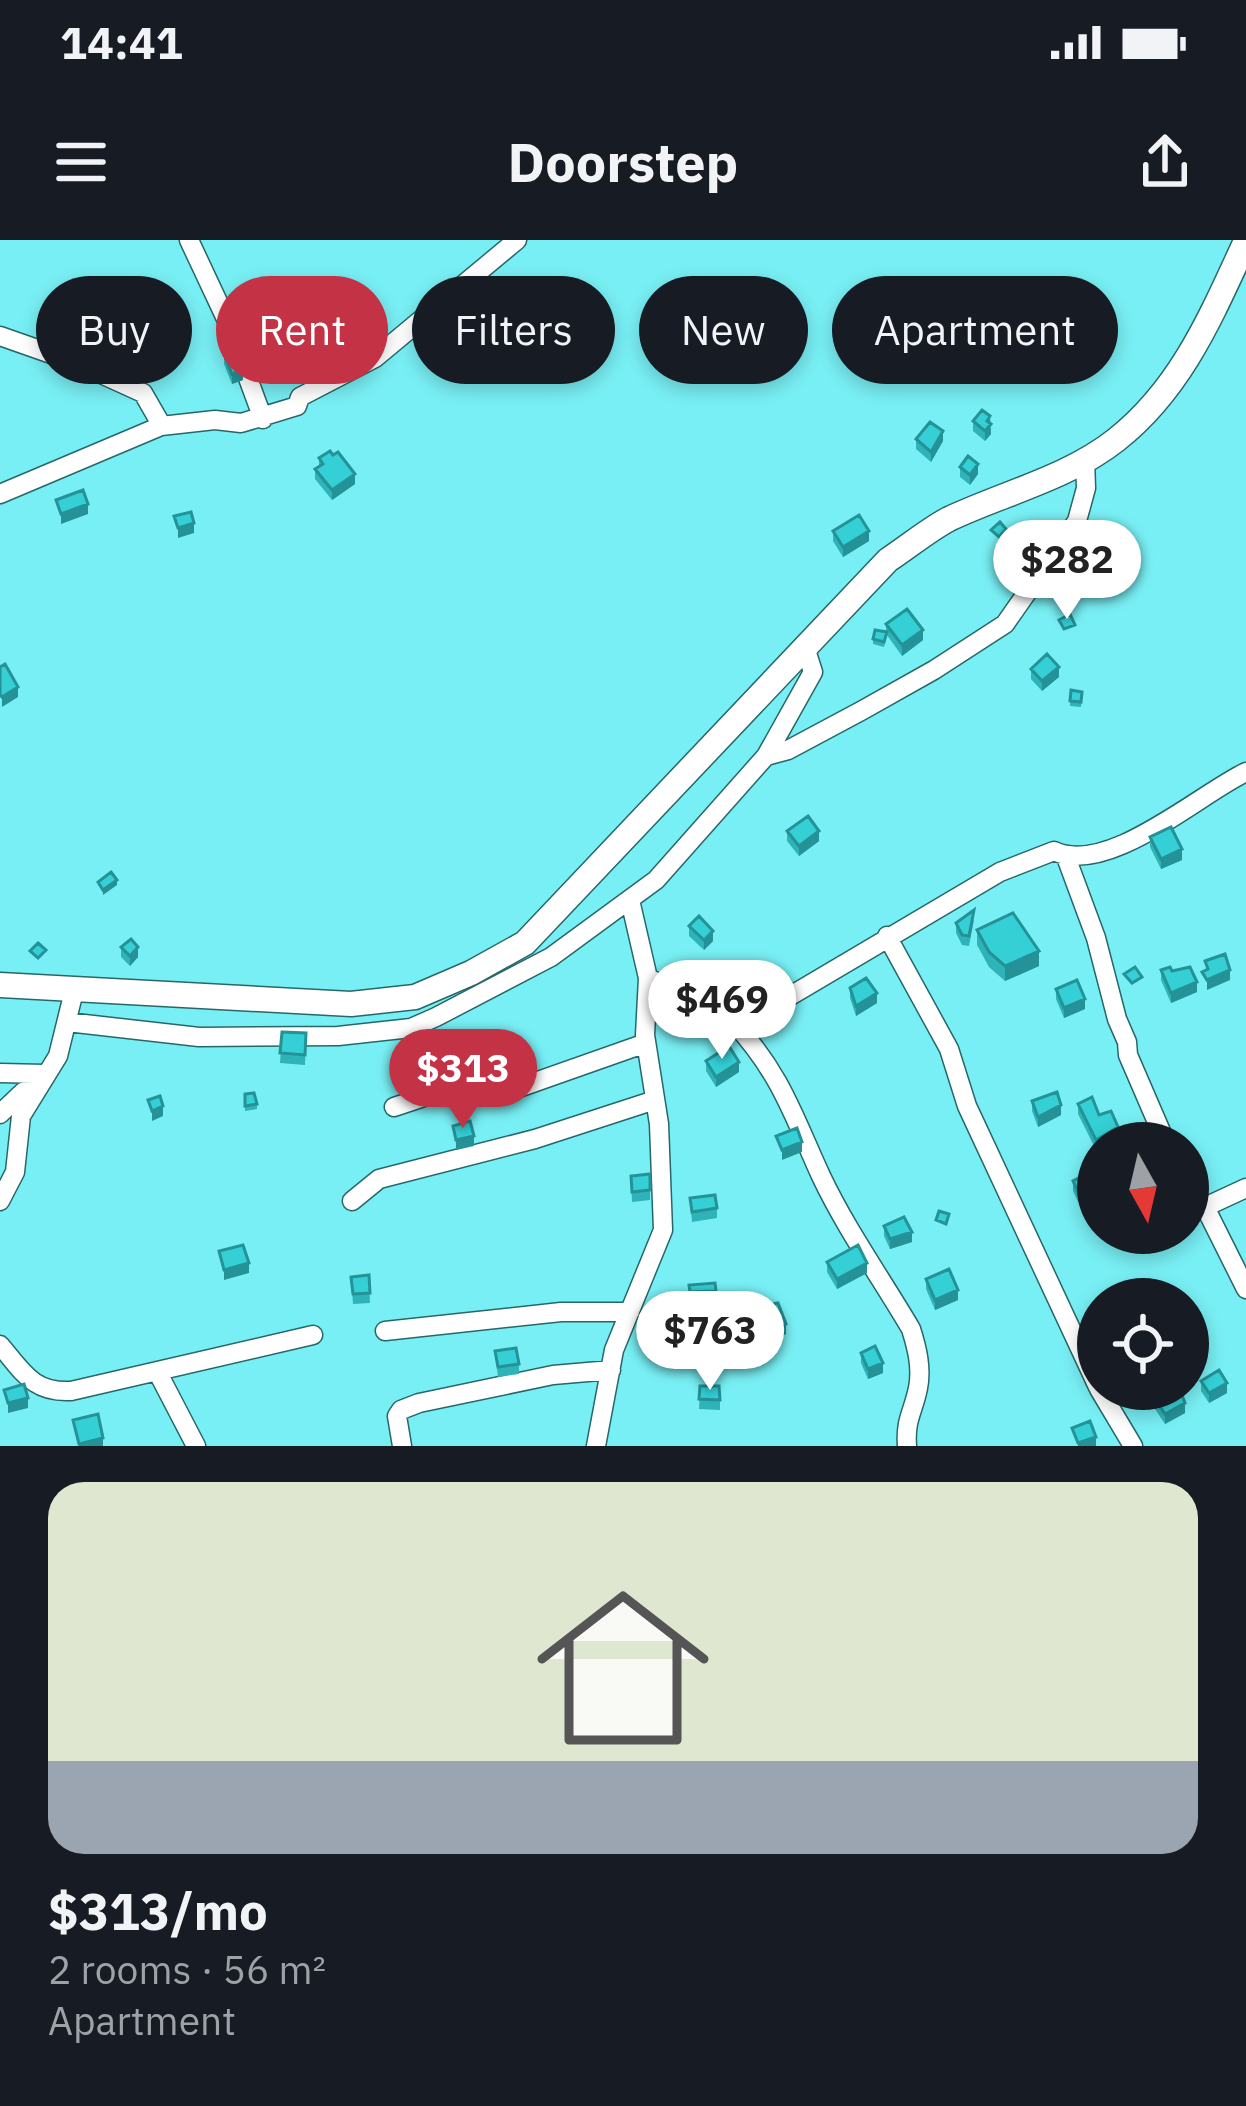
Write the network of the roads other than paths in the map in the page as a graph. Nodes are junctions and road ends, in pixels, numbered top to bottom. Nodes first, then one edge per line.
1 (189, 240) edge
2 (517, 240) edge
3 (1246, 241) edge
4 (0, 336) edge
5 (263, 419) junction
6 (162, 426) junction
7 (1085, 458) junction
8 (0, 494) edge
9 (805, 647) junction
10 (766, 756) junction
11 (1246, 772) edge
12 (1066, 856) junction
13 (630, 900) junction
14 (886, 936) junction
15 (648, 978) junction
16 (0, 985) edge
17 (74, 991) junction
18 (67, 1022) junction
19 (734, 1023) junction
20 (646, 1043) junction
21 (0, 1072) edge
22 (40, 1082) junction
23 (655, 1100) junction
24 (394, 1107) dead end
25 (0, 1114) edge
26 (1157, 1122) edge
27 (1246, 1189) edge
28 (0, 1201) edge
29 (352, 1201) dead end
30 (1209, 1205) edge
31 (1209, 1217) edge
32 (1246, 1289) edge
33 (630, 1312) junction
34 (386, 1331) dead end
35 (313, 1335) dead end
36 (1077, 1343) edge
37 (0, 1345) edge
38 (611, 1370) junction
39 (157, 1371) junction
40 (1111, 1410) edge
41 (196, 1446) edge
42 (402, 1446) edge
43 (596, 1446) edge
44 (908, 1446) edge
45 (1133, 1446) edge

1 - 5 street
2 - 5 street
3 - 7 main road
4 - 6 street
5 - 6 street
6 - 8 street
7 - 9 main road
7 - 10 street
9 - 10 street
9 - 17 main road
10 - 13 street
11 - 12 street
12 - 14 street
12 - 26 street
13 - 15 street
13 - 18 street
14 - 19 street
14 - 36 street
15 - 19 street
15 - 20 street
16 - 17 main road
17 - 18 street
18 - 22 street
19 - 44 street
20 - 23 street
20 - 24 street
21 - 22 street
22 - 25 street
22 - 28 street
23 - 29 street
23 - 33 street
27 - 30 street
31 - 32 street
33 - 34 street
33 - 38 street
35 - 39 street
37 - 39 street
38 - 42 street
38 - 43 street
39 - 41 street
40 - 45 street

